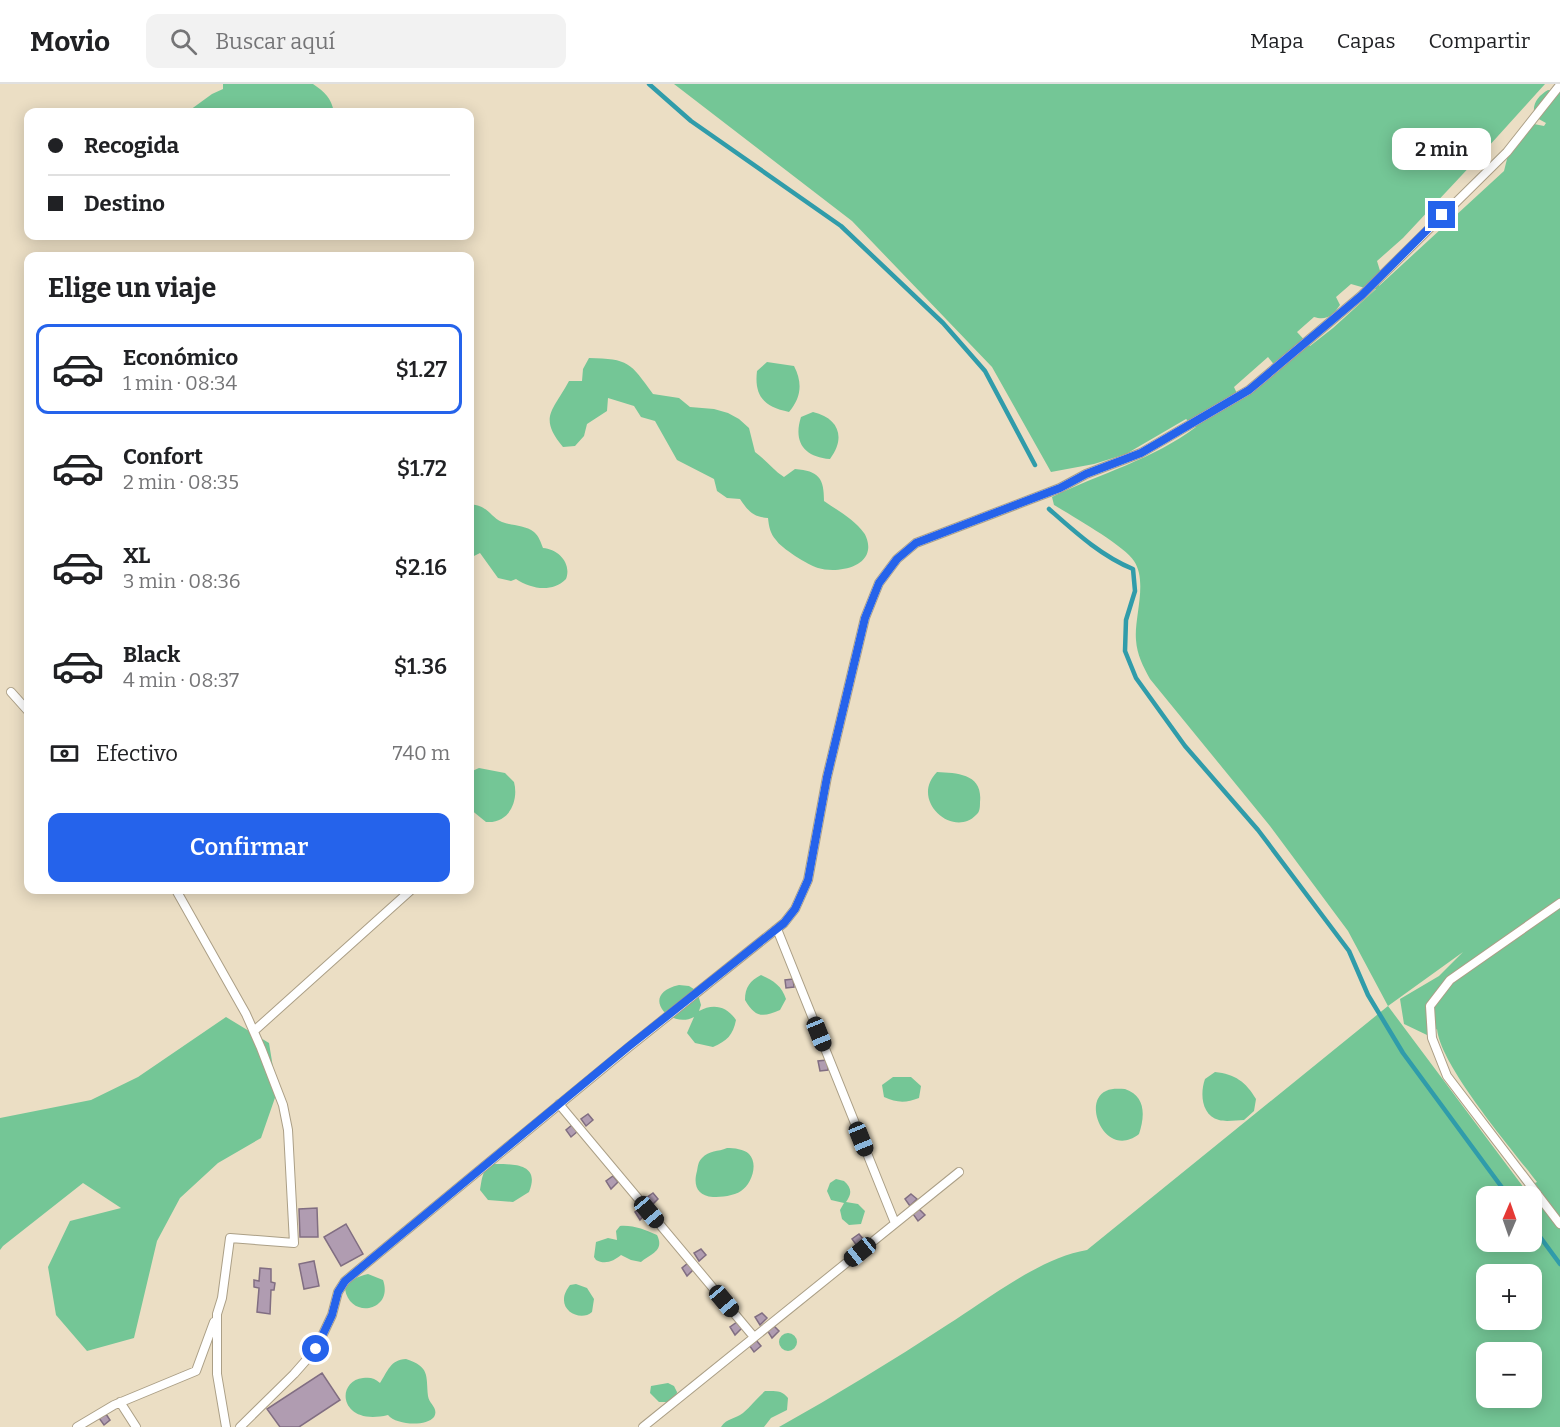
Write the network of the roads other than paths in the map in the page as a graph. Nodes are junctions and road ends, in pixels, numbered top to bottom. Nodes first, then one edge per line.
1 (1560, 85) edge
2 (11, 692) dead end
3 (24, 707) edge
4 (178, 894) edge
5 (407, 894) edge
6 (1560, 903) edge
7 (777, 929) junction
8 (254, 1031) junction
9 (560, 1104) junction
10 (959, 1172) dead end
11 (895, 1223) junction
12 (1560, 1224) edge
13 (217, 1314) junction
14 (754, 1337) junction
15 (120, 1402) junction
16 (77, 1427) edge
17 (136, 1427) edge
18 (226, 1427) edge
19 (240, 1427) edge
20 (643, 1427) edge

1 - 7 lane
2 - 3 lane
4 - 8 lane
5 - 8 lane
6 - 12 lane
7 - 9 lane
7 - 11 lane
8 - 13 lane
9 - 14 lane
9 - 19 lane
10 - 11 lane
11 - 14 lane
13 - 15 lane
13 - 18 lane
14 - 20 lane
15 - 16 lane
15 - 17 lane

